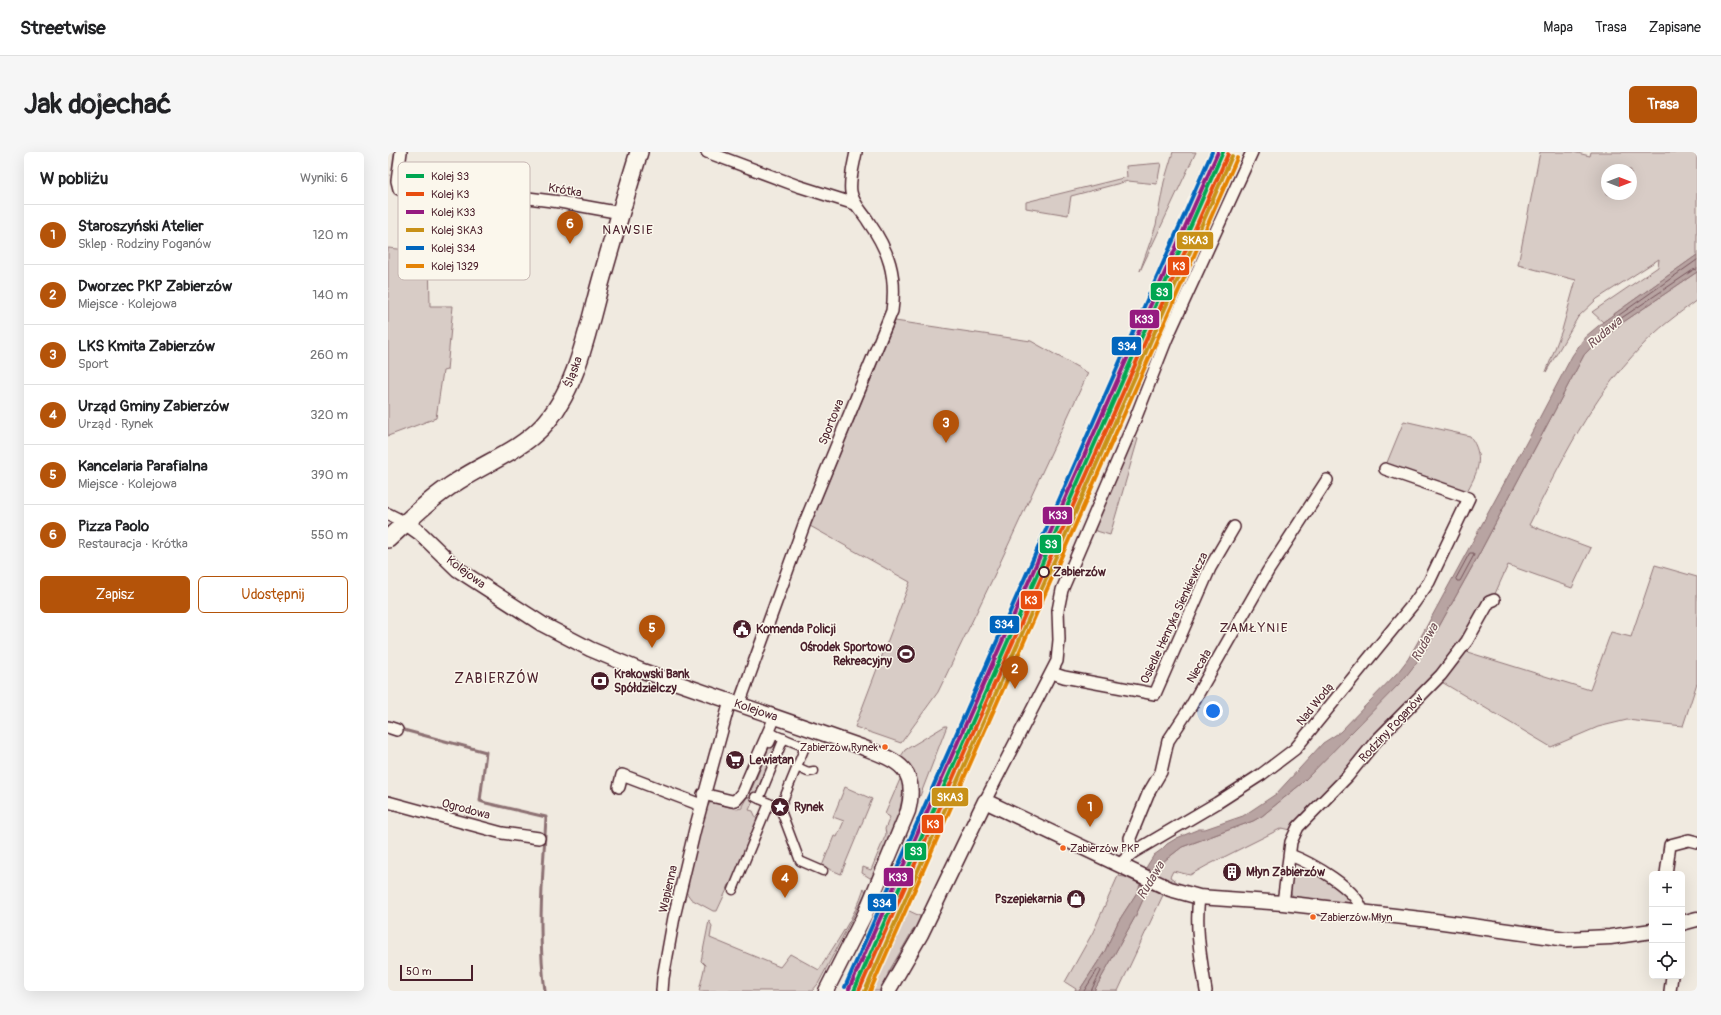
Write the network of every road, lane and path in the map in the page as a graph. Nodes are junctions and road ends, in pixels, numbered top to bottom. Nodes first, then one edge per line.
1 (401, 152) edge
2 (638, 152) edge
3 (707, 152) edge
4 (856, 152) edge
5 (1252, 152) edge
6 (400, 162) edge
7 (398, 174) edge
8 (398, 185) edge
9 (530, 198) edge
10 (855, 204) junction
11 (621, 213) junction
12 (1385, 469) dead end
13 (1327, 480) dead end
14 (388, 514) edge
15 (406, 523) junction
16 (1234, 527) dead end
17 (388, 539) edge
18 (1494, 600) dead end
19 (1052, 673) junction
20 (735, 703) junction
21 (775, 717) junction
22 (784, 738) junction
23 (770, 743) dead end
24 (796, 767) junction
25 (814, 771) dead end
26 (619, 787) dead end
27 (704, 794) junction
28 (985, 801) junction
29 (388, 802) edge
30 (768, 803) junction
31 (701, 805) junction
32 (780, 808) junction
33 (538, 838) dead end
34 (1697, 842) edge
35 (1132, 853) junction
36 (1290, 855) junction
37 (1123, 867) junction
38 (823, 871) dead end
39 (1666, 871) edge
40 (733, 890) dead end
41 (1199, 897) junction
42 (1283, 903) junction
43 (1362, 913) junction
44 (1697, 919) edge
45 (1685, 922) edge
46 (1649, 931) edge
47 (1672, 979) edge
48 (662, 991) edge
49 (826, 991) edge
50 (888, 991) edge
51 (1206, 991) edge
52 (1670, 991) edge

1 - 6 street, Krótka
2 - 11 main road, Śląska
3 - 10 street
4 - 10 street, Sportowa
5 - 19 street
7 - 8 street, Krótka
9 - 11 street, Krótka
10 - 20 street, Sportowa
11 - 15 main road, Śląska
12 - 35 street, Nad Wodą
13 - 35 street, Niecała
14 - 15 street
15 - 17 main road, Śląska
15 - 20 street, Kolejowa
16 - 19 street, Osiedle Henryka Sienkiewicza
18 - 36 street, Rodziny Poganów
19 - 28 street
20 - 21 street, Kolejowa
20 - 27 street, Wapienna
21 - 27 street
21 - 49 street, Kolejowa
22 - 23 street
22 - 24 street
22 - 30 street
24 - 25 street
24 - 32 street
26 - 31 street
27 - 31 street, Wapienna
28 - 37 street
28 - 50 street
29 - 33 street, Ogrodowa
30 - 32 street
30 - 40 street
31 - 48 street, Wapienna
32 - 38 street
34 - 39 street
35 - 37 street, Nad Wodą
36 - 42 street, Rodziny Poganów
36 - 43 street
37 - 41 street
41 - 42 street
41 - 51 street
42 - 43 street
43 - 46 street
44 - 45 street
47 - 52 street

